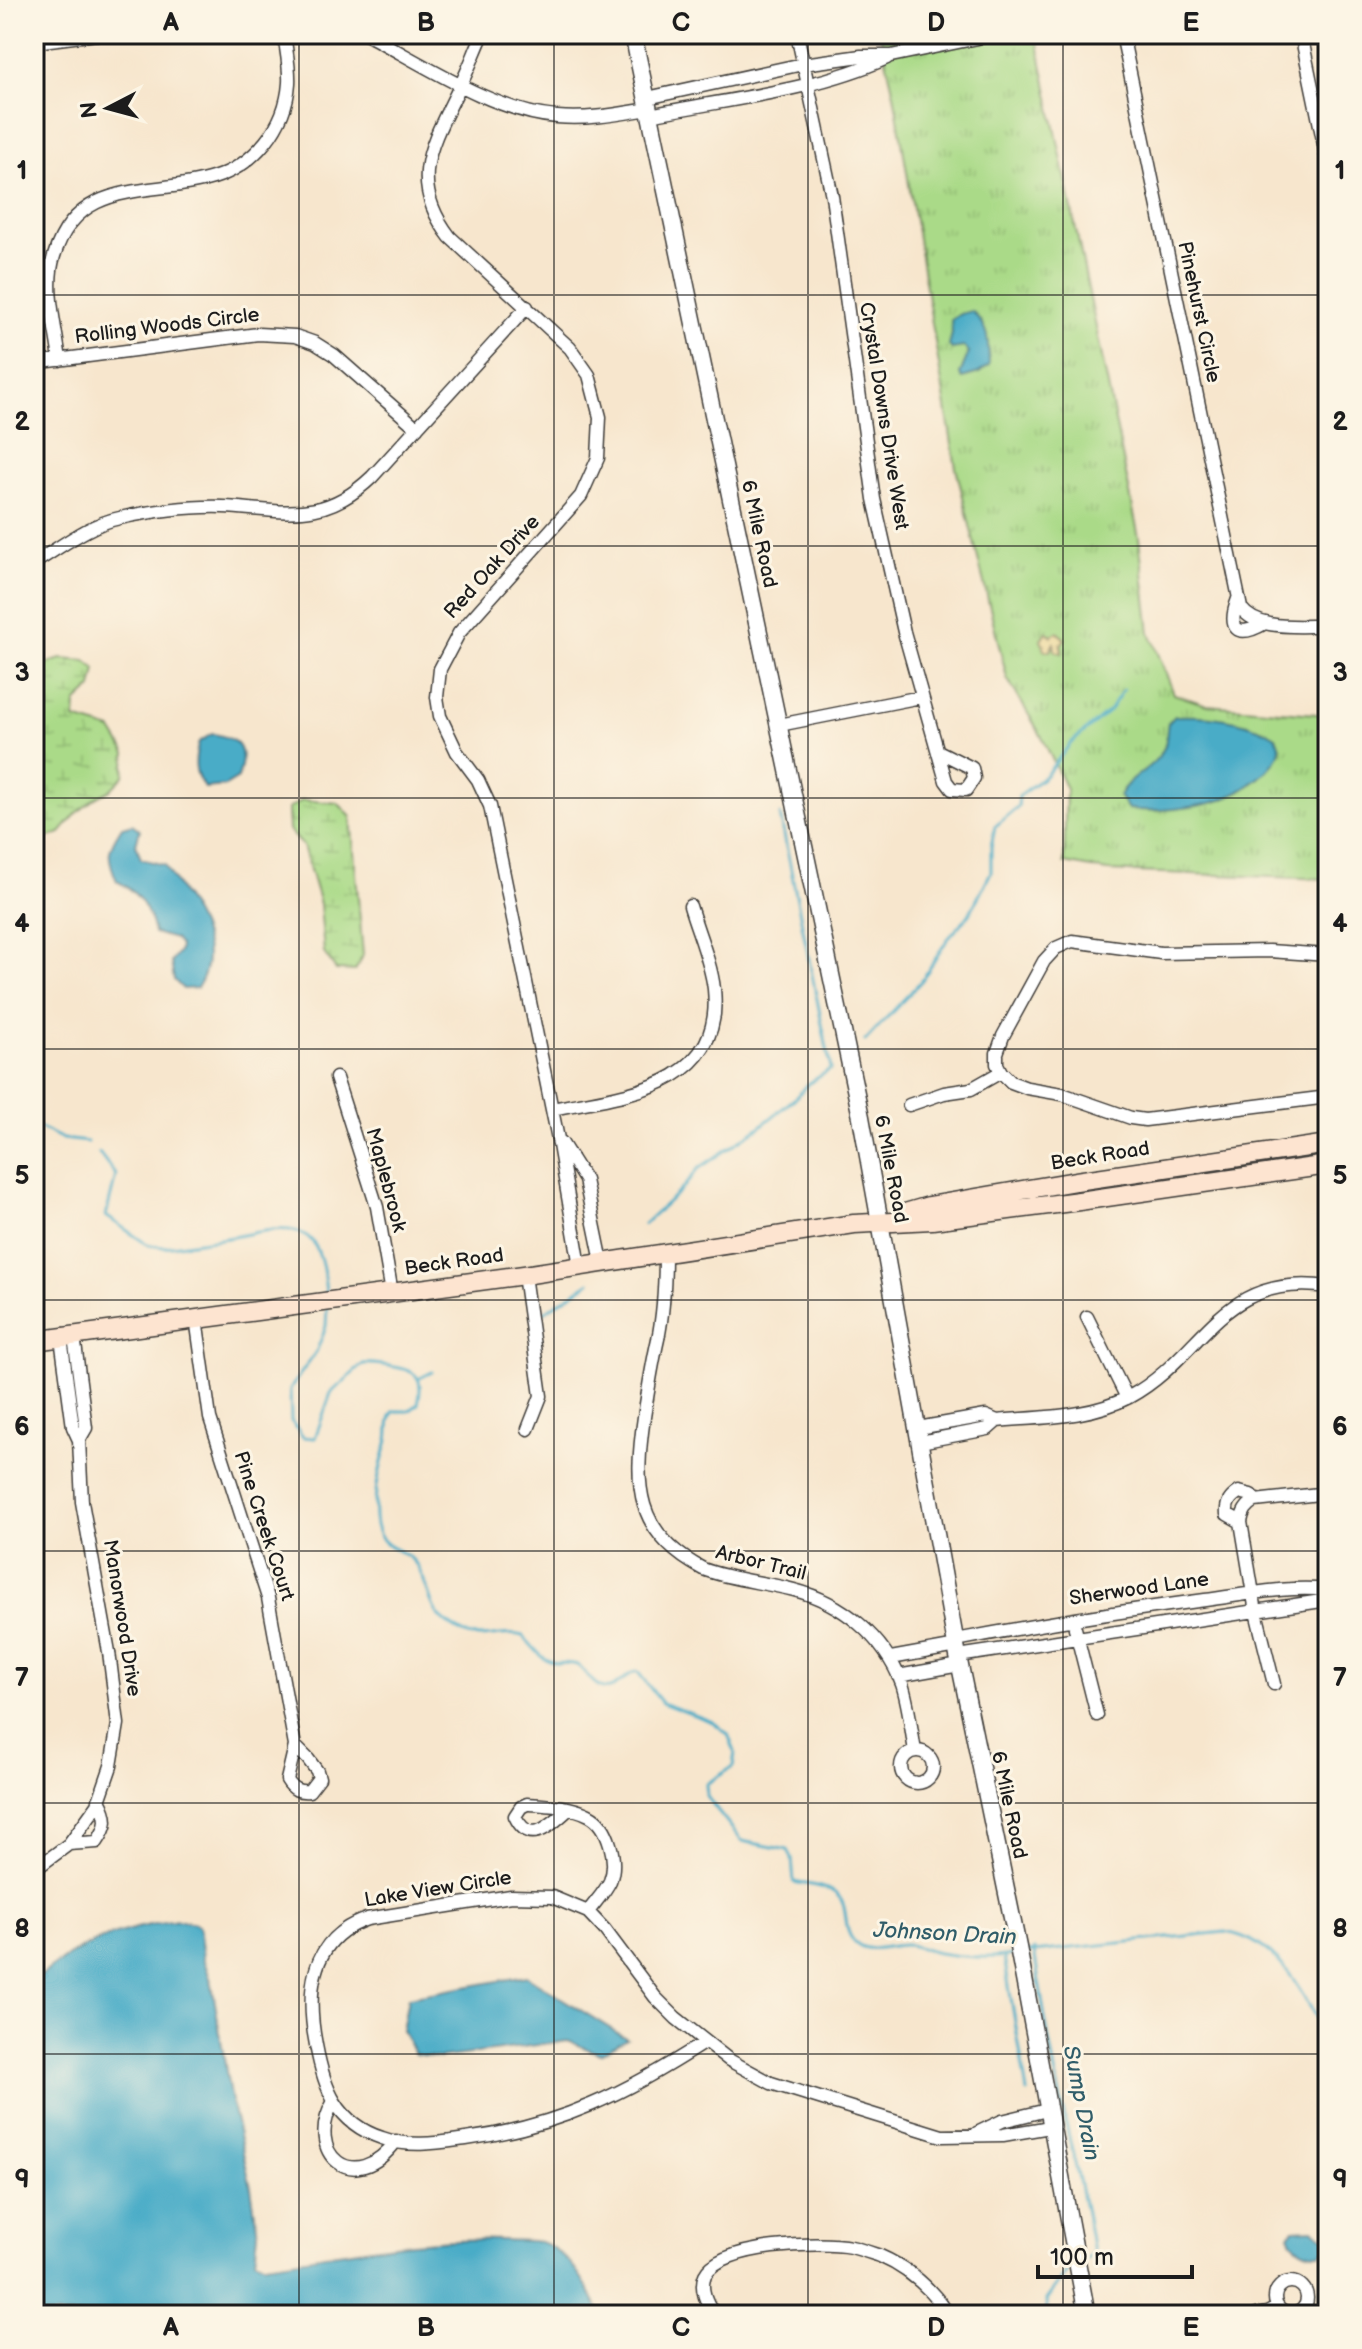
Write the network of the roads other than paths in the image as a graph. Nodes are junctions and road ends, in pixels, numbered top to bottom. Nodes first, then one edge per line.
1 (97, 34) edge
2 (284, 34) edge
3 (366, 34) edge
4 (483, 34) edge
5 (633, 34) edge
6 (797, 34) edge
7 (997, 34) edge
8 (1122, 34) edge
9 (1301, 34) edge
10 (34, 42) edge
11 (891, 56) junction
12 (803, 64) junction
13 (462, 84) junction
14 (807, 84) junction
15 (648, 107) junction
16 (1328, 164) edge
17 (527, 307) junction
18 (60, 360) junction
19 (34, 363) edge
20 (417, 428) junction
21 (34, 563) edge
22 (1328, 626) edge
23 (921, 697) junction
24 (779, 725) junction
25 (938, 751) dead end
26 (690, 906) dead end
27 (1328, 955) edge
28 (1001, 1072) junction
29 (336, 1078) dead end
30 (1328, 1097) edge
31 (909, 1105) dead end
32 (552, 1109) junction
33 (558, 1139) junction
34 (1328, 1144) edge
35 (1328, 1165) edge
36 (880, 1221) junction
37 (665, 1253) junction
38 (602, 1262) junction
39 (580, 1266) junction
40 (524, 1275) junction
41 (1328, 1287) edge
42 (392, 1293) junction
43 (1087, 1317) dead end
44 (196, 1318) junction
45 (67, 1337) junction
46 (34, 1341) edge
47 (1127, 1398) junction
48 (528, 1429) dead end
49 (919, 1435) junction
50 (1328, 1493) edge
51 (1255, 1501) junction
52 (1241, 1522) junction
53 (1328, 1590) edge
54 (1254, 1594) junction
55 (1328, 1600) edge
56 (1256, 1612) junction
57 (1073, 1617) junction
58 (1077, 1636) junction
59 (957, 1652) junction
60 (891, 1658) junction
61 (898, 1676) junction
62 (1274, 1684) dead end
63 (1097, 1715) dead end
64 (295, 1746) dead end
65 (915, 1751) dead end
66 (99, 1800) junction
67 (569, 1809) dead end
68 (69, 1844) junction
69 (36, 1862) edge
70 (588, 1912) junction
71 (705, 2042) junction
72 (334, 2101) junction
73 (1048, 2118) junction
74 (396, 2141) junction
75 (1278, 2307) dead end
76 (714, 2315) edge
77 (949, 2315) edge
78 (1087, 2315) edge
79 (1256, 2315) edge

1 - 10 street
2 - 18 street
3 - 13 street
4 - 13 street, Red Oak Drive
5 - 15 street, 6 Mile Road
6 - 12 street, Crystal Downs Drive West
7 - 11 street
8 - 22 street, Pinehurst Circle
9 - 16 street
11 - 12 street
11 - 14 street
12 - 14 street, Crystal Downs Drive West
12 - 15 street
13 - 15 street
13 - 17 street, Red Oak Drive
14 - 15 street
14 - 23 street, Crystal Downs Drive West
15 - 24 street, 6 Mile Road
17 - 20 street
17 - 32 street, Red Oak Drive
18 - 19 street, Rolling Woods Circle
18 - 20 street, Rolling Woods Circle
20 - 21 street
23 - 24 street
23 - 25 street, Crystal Downs Drive West
24 - 36 street, 6 Mile Road
26 - 32 street
27 - 28 street
28 - 30 street
28 - 31 street
29 - 42 street, Maplebrook
32 - 33 street, Red Oak Drive
33 - 38 street, Red Oak Drive
33 - 39 street, Red Oak Drive
34 - 36 main road, Beck Road
35 - 36 main road, Beck Road
36 - 37 main road, Beck Road
36 - 49 street, 6 Mile Road
37 - 38 main road, Beck Road
37 - 60 street, Arbor Trail
38 - 39 main road, Beck Road
39 - 40 main road, Beck Road
40 - 42 main road, Beck Road
40 - 48 street
41 - 47 street
42 - 44 main road, Beck Road
43 - 47 street
44 - 45 main road, Beck Road
44 - 64 street, Pine Creek Court
45 - 46 main road, Beck Road
45 - 66 street, Manorwood Drive
47 - 49 street
49 - 59 street, 6 Mile Road
50 - 51 street
51 - 52 street
51 - 52 street
52 - 54 street
53 - 54 street, Sherwood Lane
54 - 56 street
54 - 57 street, Sherwood Lane
55 - 56 street, Sherwood Lane
56 - 58 street, Sherwood Lane
56 - 62 street
57 - 58 street
57 - 59 street, Sherwood Lane
58 - 59 street, Sherwood Lane
58 - 63 street
59 - 60 street
59 - 61 street
59 - 73 street, 6 Mile Road
60 - 61 street, Arbor Trail
61 - 65 street, Arbor Trail
66 - 68 street, Manorwood Drive
66 - 68 street, Manorwood Drive
67 - 70 street
68 - 69 street, Manorwood Drive
70 - 71 street, Lake View Circle
70 - 72 street, Lake View Circle
71 - 73 street, Lake View Circle
71 - 74 street
72 - 74 street, Lake View Circle
72 - 74 street
73 - 78 street, 6 Mile Road
75 - 79 street
76 - 77 street

